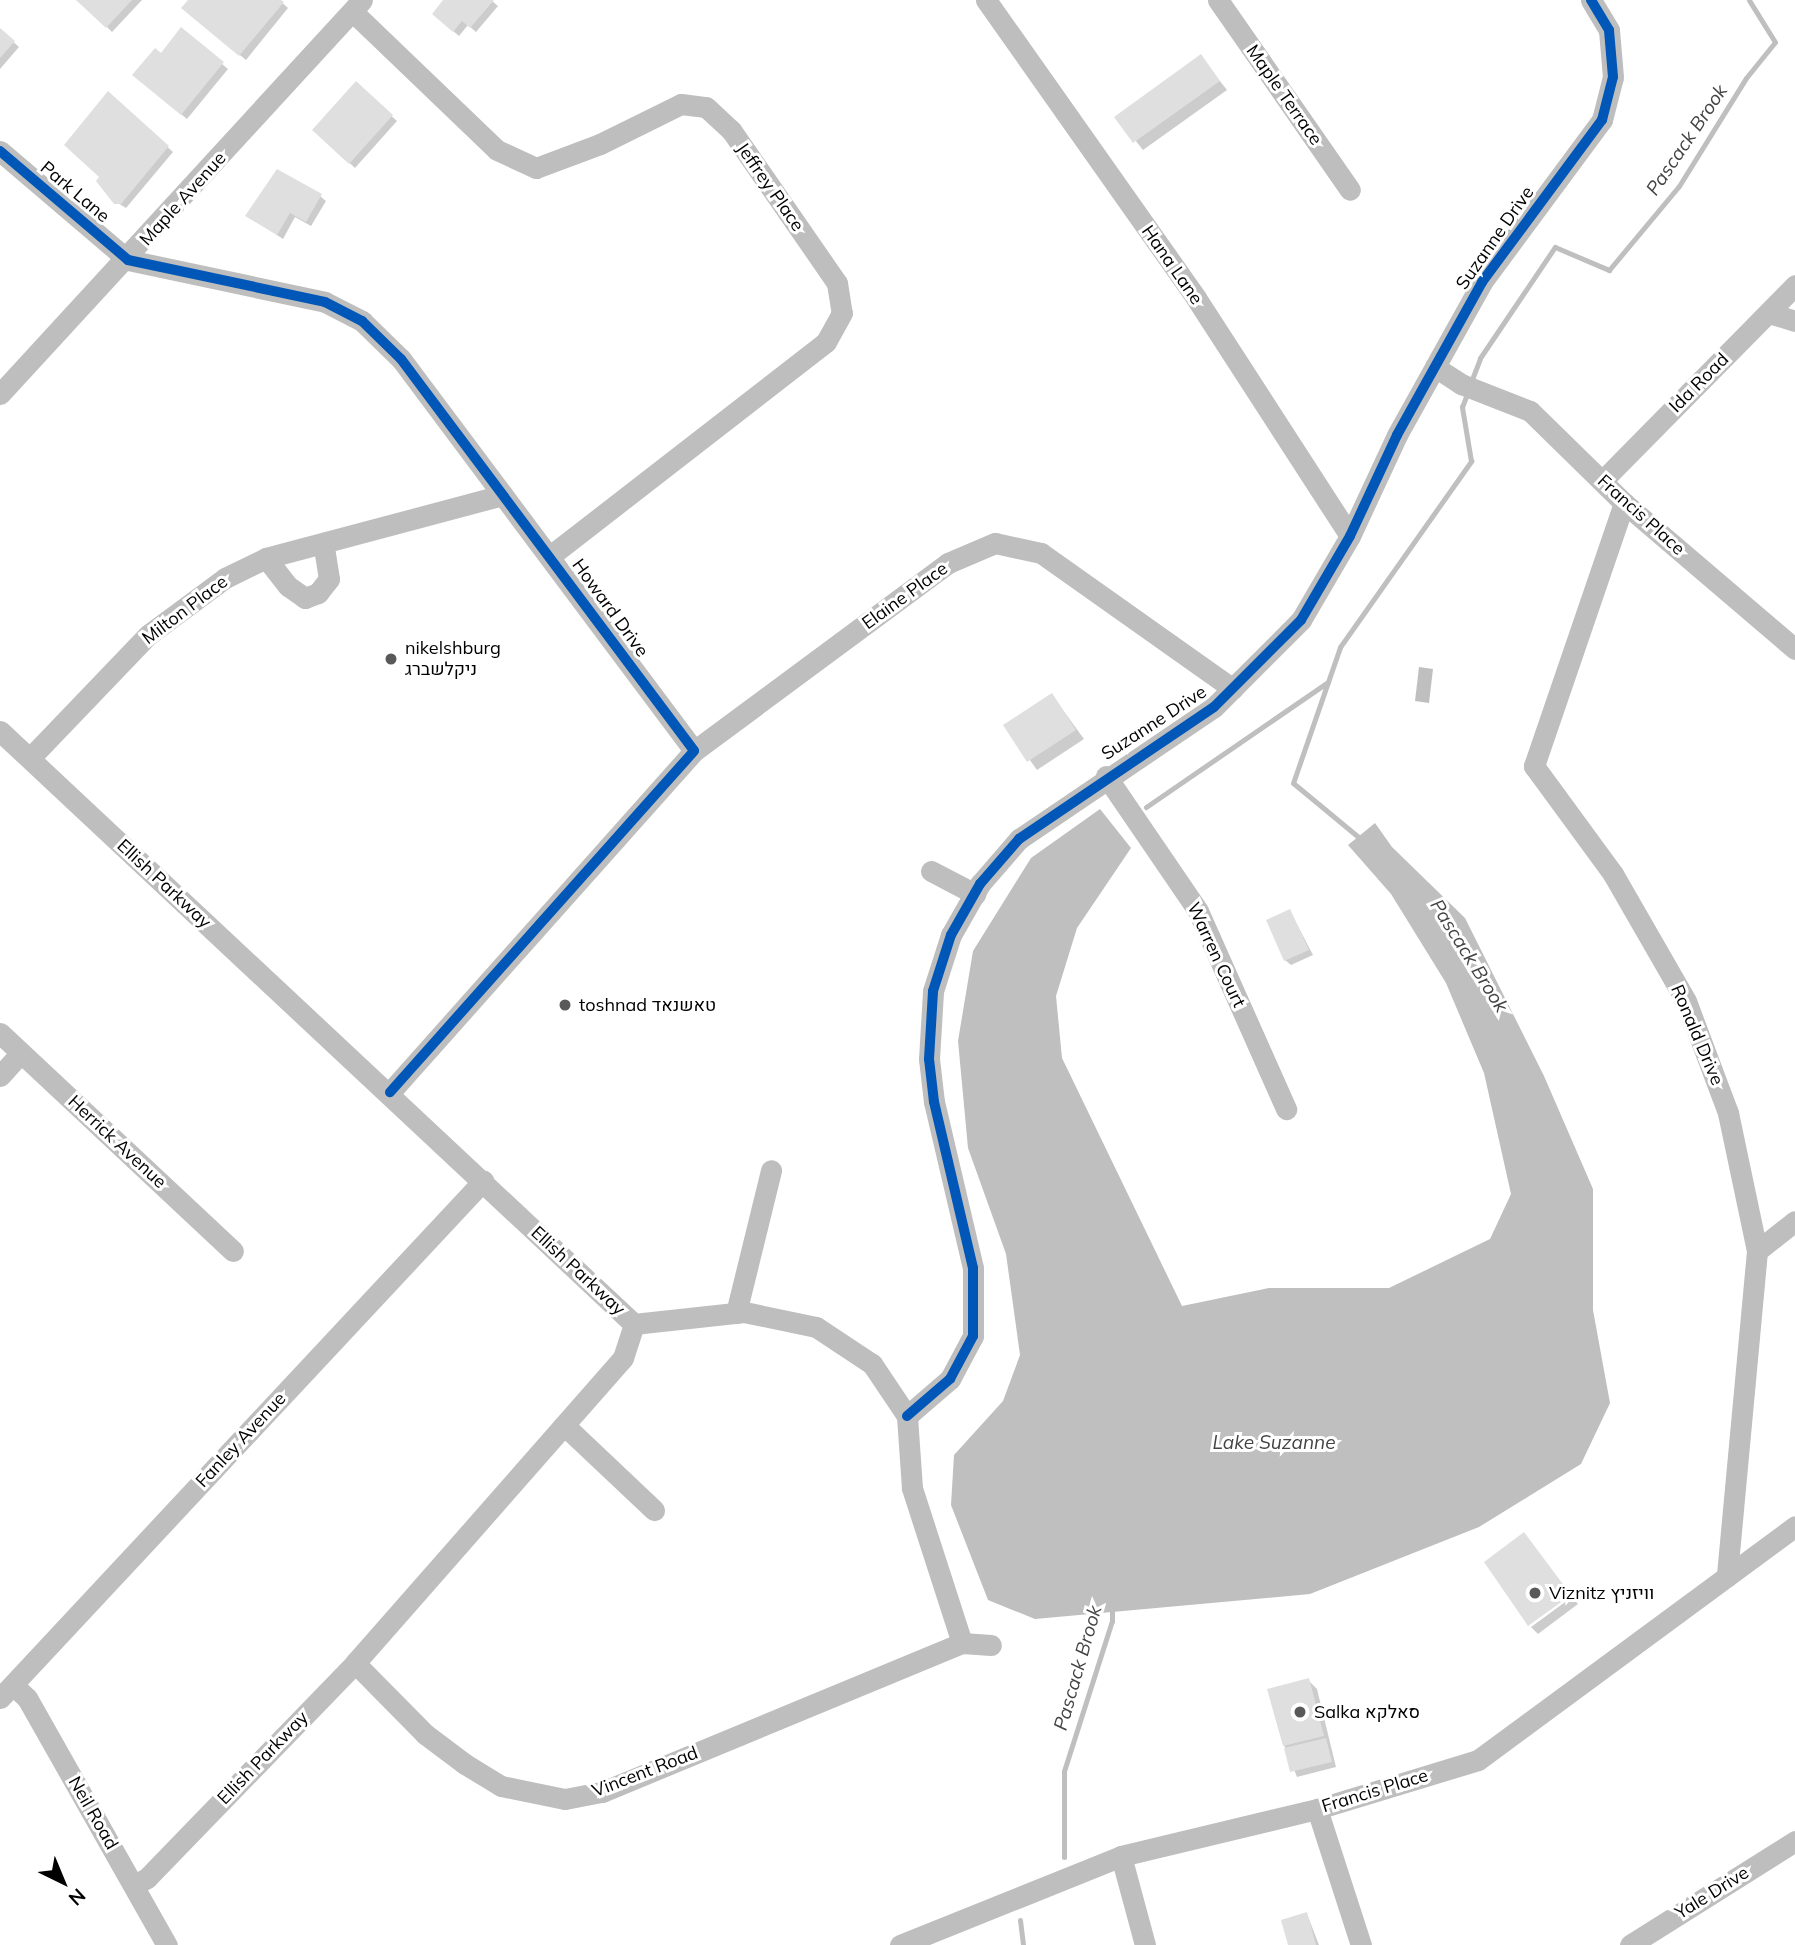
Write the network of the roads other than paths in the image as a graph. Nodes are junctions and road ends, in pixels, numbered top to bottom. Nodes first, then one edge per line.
1 (986, 0) edge
2 (1218, 0) edge
3 (1591, 0) edge
4 (358, 6) edge
5 (0, 151) edge
6 (1350, 190) dead end
7 (128, 260) junction
8 (1795, 285) edge
9 (1769, 313) junction
10 (1795, 321) edge
11 (1435, 368) junction
12 (0, 394) edge
13 (1603, 480) junction
14 (503, 495) junction
15 (1624, 503) junction
16 (1350, 536) junction
17 (323, 543) junction
18 (550, 556) junction
19 (265, 558) junction
20 (1795, 649) edge
21 (1233, 689) junction
22 (0, 731) edge
23 (694, 751) junction
24 (30, 758) junction
25 (1106, 776) junction
26 (931, 871) dead end
27 (975, 894) junction
28 (0, 1033) edge
29 (21, 1053) junction
30 (0, 1076) edge
31 (390, 1092) junction
32 (1286, 1108) dead end
33 (771, 1170) dead end
34 (483, 1181) junction
35 (1795, 1222) edge
36 (233, 1251) dead end
37 (1757, 1251) junction
38 (736, 1313) junction
39 (634, 1324) junction
40 (907, 1416) junction
41 (564, 1425) junction
42 (654, 1510) dead end
43 (1795, 1526) edge
44 (1727, 1577) junction
45 (962, 1643) junction
46 (991, 1646) dead end
47 (355, 1663) junction
48 (6, 1691) edge
49 (1317, 1809) junction
50 (1795, 1841) edge
51 (1121, 1856) junction
52 (134, 1885) junction
53 (167, 1945) edge
54 (900, 1945) edge
55 (1145, 1945) edge
56 (1361, 1945) edge
57 (1630, 1945) edge

1 - 16 street, Hana Lane
2 - 6 street, Maple Terrace
3 - 11 street, Suzanne Drive
4 - 7 street, Maple Avenue
4 - 18 street, Jeffrey Place
5 - 7 street, Park Lane
7 - 12 street, Maple Avenue
7 - 14 street, Howard Drive
8 - 9 street, Ida Road
9 - 10 street
9 - 13 street, Ida Road
11 - 13 street, Francis Place
11 - 16 street, Suzanne Drive
13 - 15 street, Francis Place
14 - 17 street, Milton Place
14 - 18 street, Howard Drive
15 - 20 street, Francis Place
15 - 37 street, Ronald Drive
16 - 21 street, Suzanne Drive
17 - 19 street, Milton Place
17 - 19 street
18 - 23 street, Howard Drive
19 - 24 street, Milton Place
21 - 23 street, Elaine Place
21 - 25 street, Suzanne Drive
22 - 24 street, Ellish Parkway
23 - 31 street
24 - 31 street, Ellish Parkway
25 - 27 street, Suzanne Drive
25 - 32 street, Warren Court
26 - 27 street
27 - 40 street, Suzanne Drive
28 - 29 street, Herrick Avenue
29 - 30 street
29 - 36 street, Herrick Avenue
31 - 34 street, Ellish Parkway
33 - 38 street
34 - 39 street, Ellish Parkway
34 - 48 street, Fanley Avenue
35 - 37 street
37 - 44 street, Ronald Drive
38 - 39 street
38 - 40 street
39 - 41 street, Ellish Parkway
40 - 45 street
41 - 42 street
41 - 47 street, Ellish Parkway
43 - 44 street, Francis Place
44 - 49 street, Francis Place
45 - 46 street, Vincent Road
45 - 47 street, Vincent Road
47 - 52 street, Ellish Parkway
48 - 52 street, Neil Road
49 - 51 street, Francis Place
49 - 56 street
50 - 57 street, Yale Drive
51 - 54 street, Francis Place
51 - 55 street
52 - 53 street, Neil Road

